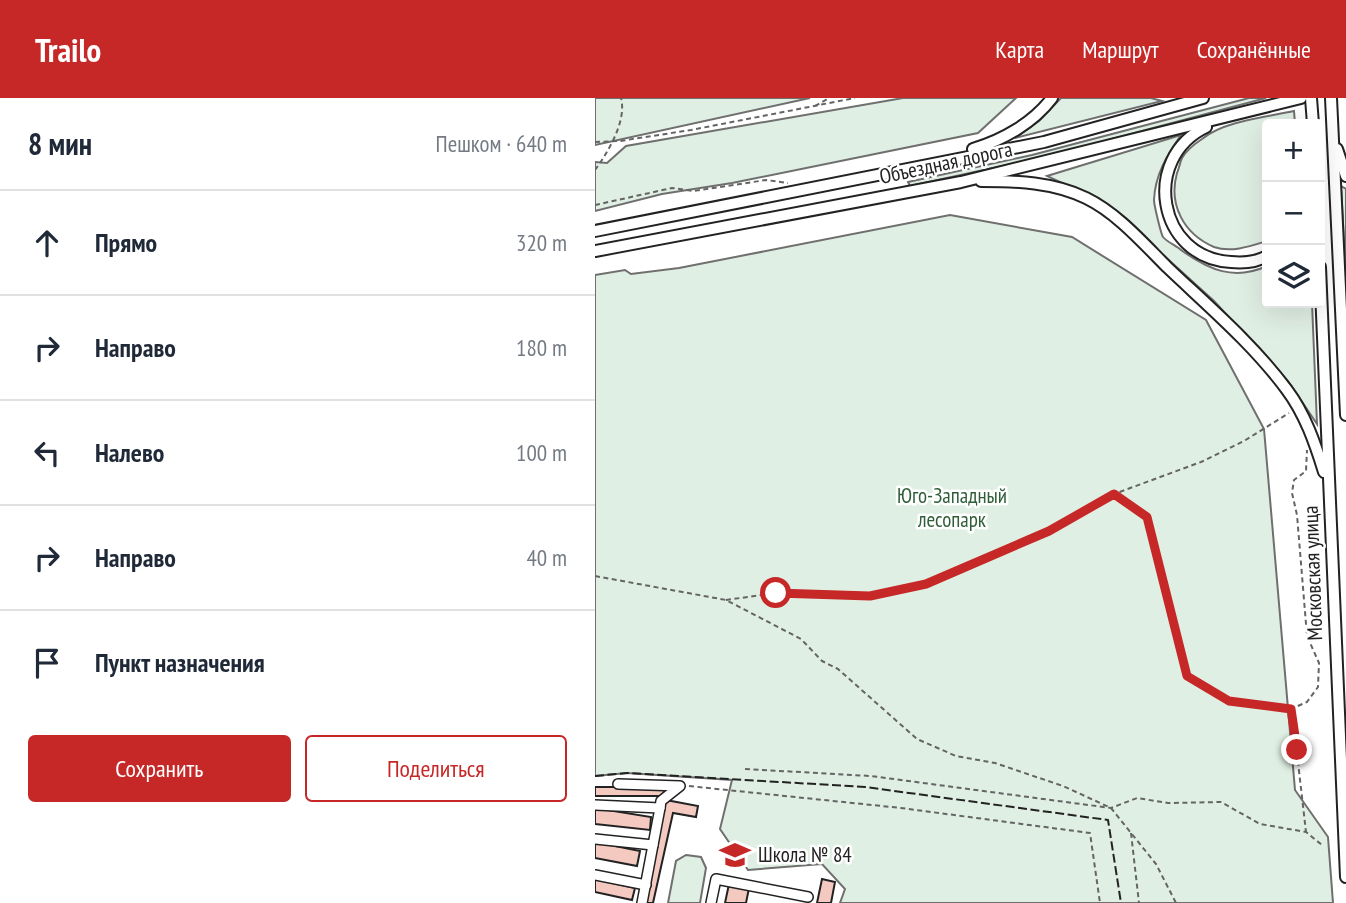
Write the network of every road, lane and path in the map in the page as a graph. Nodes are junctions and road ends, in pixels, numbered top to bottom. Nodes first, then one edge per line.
1 (621, 98) edge
2 (829, 98) edge
3 (855, 98) edge
4 (1052, 98) edge
5 (1203, 98) edge
6 (1301, 98) edge
7 (1311, 98) edge
8 (1331, 98) edge
9 (812, 107) junction
10 (1225, 118) junction
11 (1313, 119) edge
12 (1332, 136) junction
13 (614, 141) junction
14 (595, 142) edge
15 (916, 166) junction
16 (595, 170) edge
17 (1346, 176) edge
18 (961, 182) junction
19 (789, 183) dead end
20 (595, 205) edge
21 (595, 231) edge
22 (595, 251) edge
23 (1262, 259) edge
24 (1322, 308) edge
25 (1295, 410) dead end
26 (1346, 415) edge
27 (1307, 447) dead end
28 (1328, 484) junction
29 (1114, 494) junction
30 (595, 576) edge
31 (726, 600) junction
32 (1291, 709) junction
33 (745, 769) dead end
34 (618, 784) dead end
35 (680, 786) junction
36 (595, 806) edge
37 (660, 808) junction
38 (1111, 808) junction
39 (1131, 832) junction
40 (1306, 832) junction
41 (1345, 838) edge
42 (595, 839) edge
43 (653, 845) junction
44 (1322, 845) dead end
45 (595, 875) edge
46 (1346, 877) edge
47 (646, 885) junction
48 (808, 897) dead end
49 (642, 903) edge
50 (711, 903) edge
51 (1100, 903) edge
52 (1139, 903) edge
53 (1176, 903) edge

1 - 13 path
2 - 9 path
3 - 9 path
4 - 15 main road
5 - 15 main road, Объездная дорога
6 - 10 main road, Объездная дорога
7 - 11 main road
8 - 12 main road
9 - 13 path
10 - 18 main road, Объездная дорога
10 - 23 main road
12 - 17 main road
12 - 26 main road
13 - 14 path
13 - 16 path
15 - 21 main road, Объездная дорога
18 - 22 main road, Объездная дорога
18 - 28 main road
19 - 20 path
24 - 28 main road, Московская улица
25 - 29 path
27 - 32 path
28 - 41 main road, Московская улица
29 - 31 path
29 - 32 path
30 - 31 path
31 - 38 path
32 - 40 path
33 - 38 path
34 - 35 lane
35 - 37 lane
35 - 51 path
36 - 37 lane
37 - 43 lane
38 - 39 path
38 - 40 path
39 - 52 path
39 - 53 path
40 - 44 path
41 - 46 main road, Московская улица
42 - 43 lane
43 - 47 lane
45 - 47 lane
47 - 49 lane
48 - 50 lane

